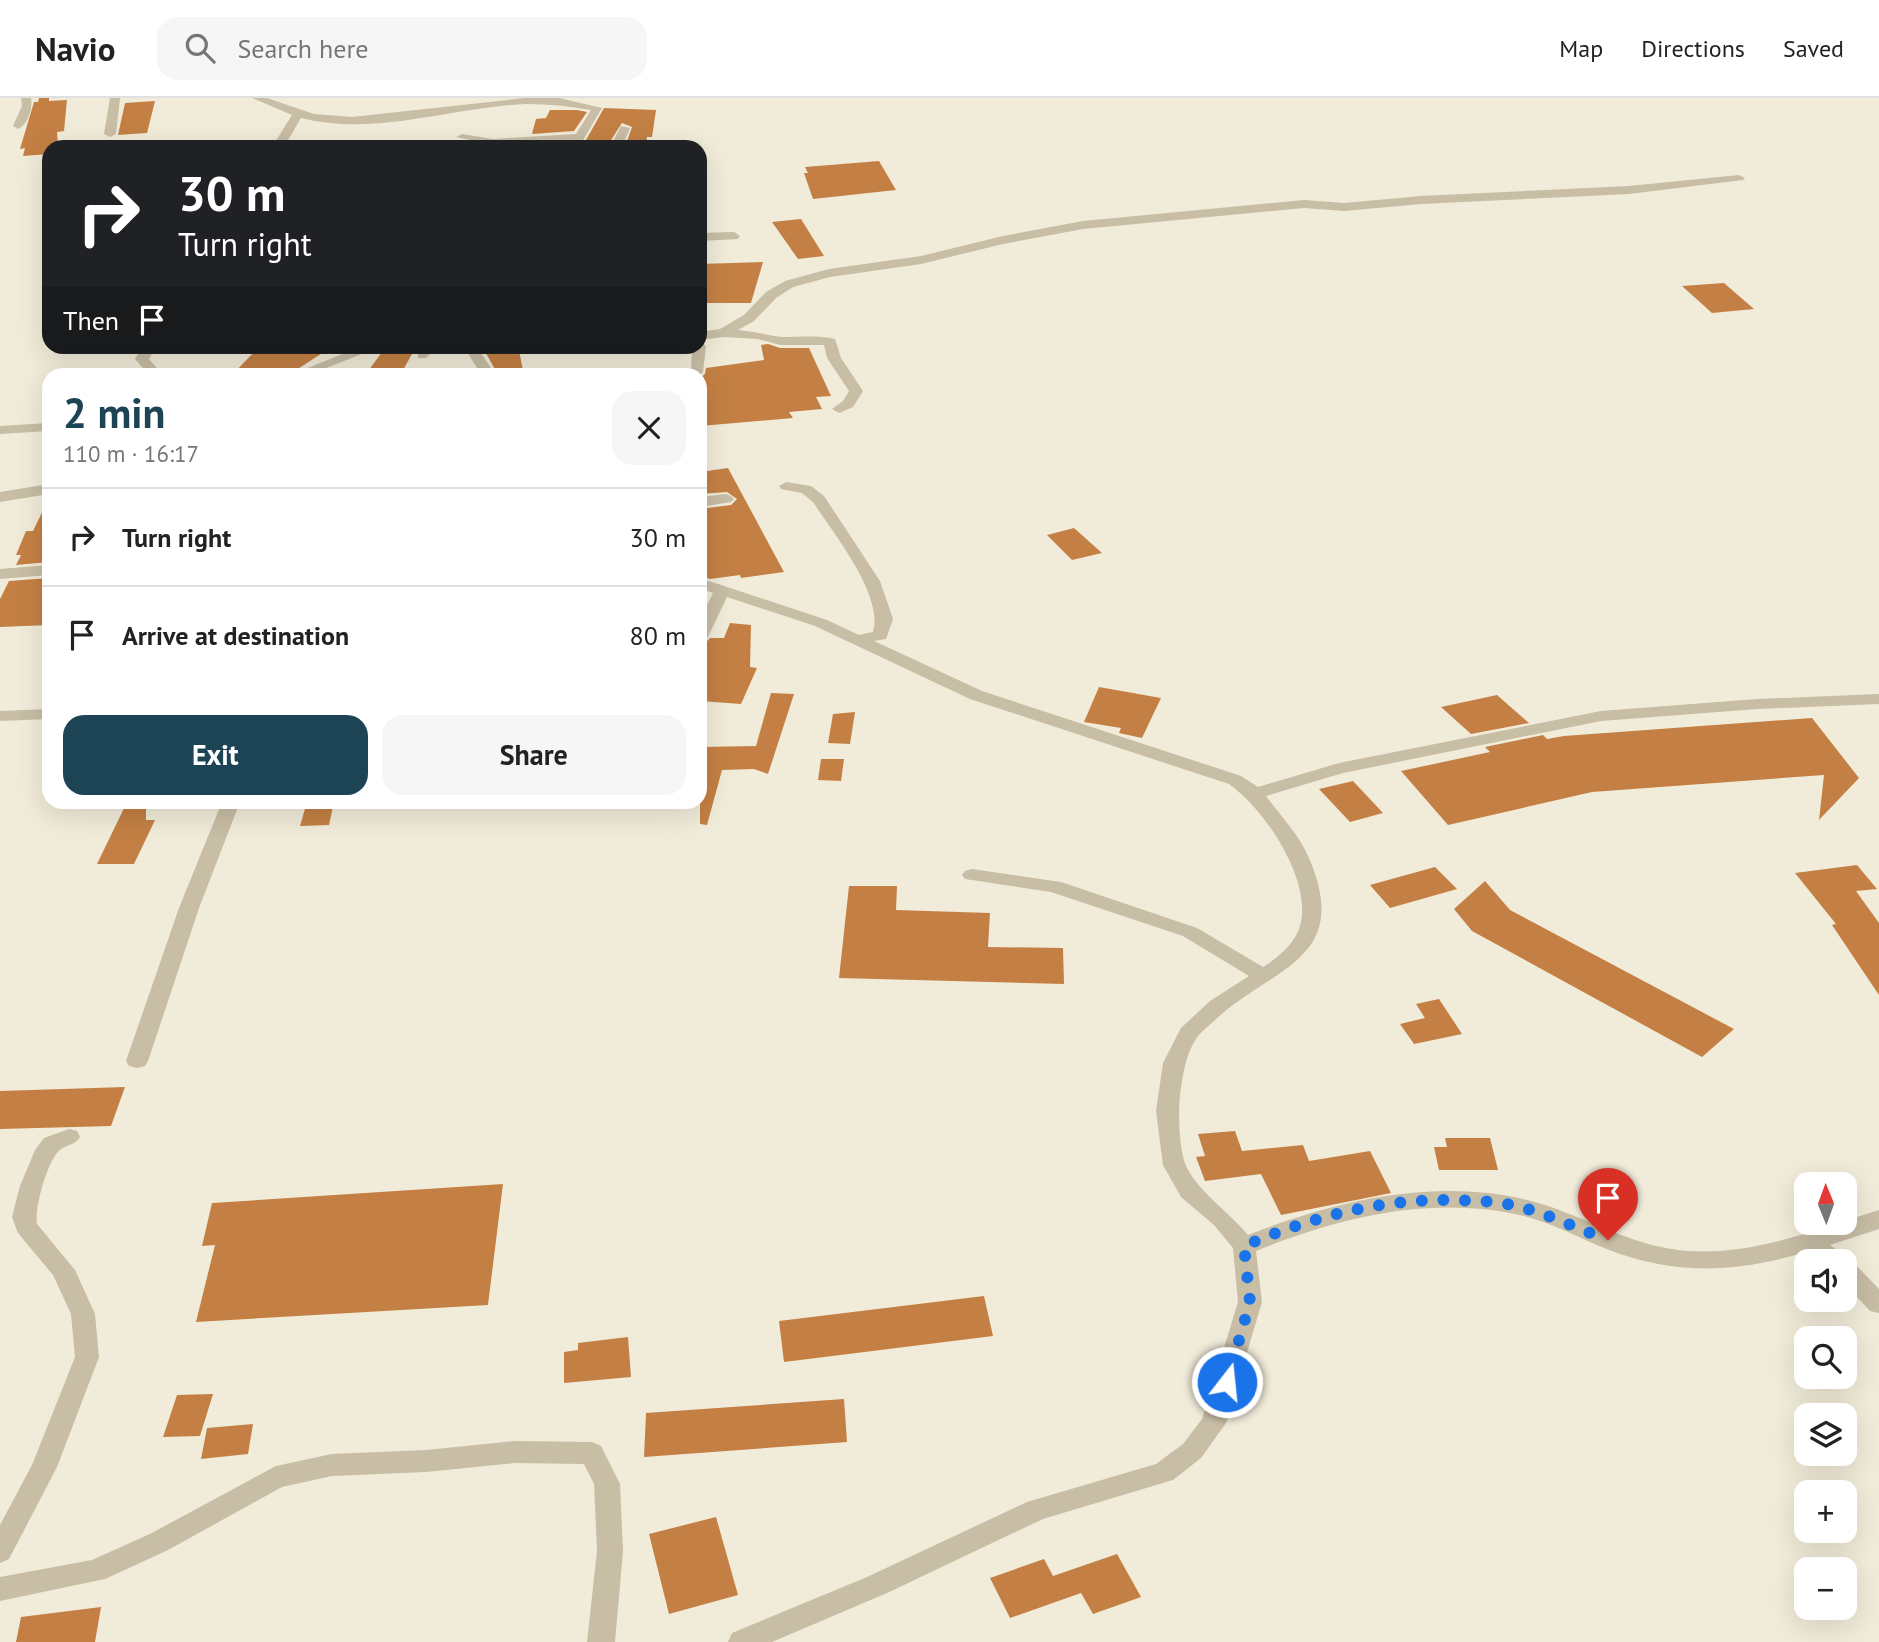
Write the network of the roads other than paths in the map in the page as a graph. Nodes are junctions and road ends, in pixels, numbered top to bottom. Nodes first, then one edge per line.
1 (26, 98) edge
2 (115, 98) edge
3 (257, 98) edge
4 (298, 114) junction
5 (18, 126) dead end
6 (625, 128) dead end
7 (110, 134) dead end
8 (462, 137) dead end
9 (282, 140) edge
10 (481, 140) edge
11 (577, 140) edge
12 (619, 140) edge
13 (1739, 178) dead end
14 (734, 236) dead end
15 (707, 237) edge
16 (723, 332) junction
17 (707, 335) edge
18 (145, 354) edge
19 (354, 354) edge
20 (424, 354) edge
21 (422, 356) dead end
22 (150, 368) edge
23 (316, 368) edge
24 (839, 410) dead end
25 (42, 427) edge
26 (0, 429) edge
27 (786, 486) dead end
28 (42, 490) edge
29 (0, 497) edge
30 (726, 499) dead end
31 (707, 501) edge
32 (42, 571) edge
33 (0, 574) edge
34 (707, 585) edge
35 (722, 590) junction
36 (707, 622) edge
37 (857, 640) junction
38 (1879, 699) edge
39 (42, 714) edge
40 (0, 716) edge
41 (1255, 794) junction
42 (228, 809) edge
43 (972, 875) dead end
44 (1262, 975) junction
45 (137, 1061) dead end
46 (69, 1137) dead end
47 (1879, 1219) edge
48 (1809, 1242) junction
49 (1244, 1246) junction
50 (1819, 1249) edge
51 (1857, 1278) edge
52 (1879, 1304) edge
53 (0, 1552) edge
54 (0, 1589) edge
55 (601, 1642) edge
56 (742, 1642) edge

1 - 5 street
2 - 7 street
3 - 4 street
4 - 9 street
4 - 11 street
6 - 12 street
8 - 10 street
13 - 16 street
14 - 15 street
16 - 17 street
16 - 24 street
18 - 22 street
19 - 23 street
20 - 21 lane
25 - 26 street
27 - 37 street
28 - 29 street
30 - 31 street
32 - 33 street
34 - 35 street
35 - 36 street
35 - 37 street
37 - 41 street
38 - 41 street
39 - 40 street
41 - 44 street
42 - 45 street
43 - 44 street
44 - 49 street
46 - 53 street
47 - 48 street
48 - 49 street
48 - 50 street
49 - 56 street
51 - 52 street
54 - 55 street

